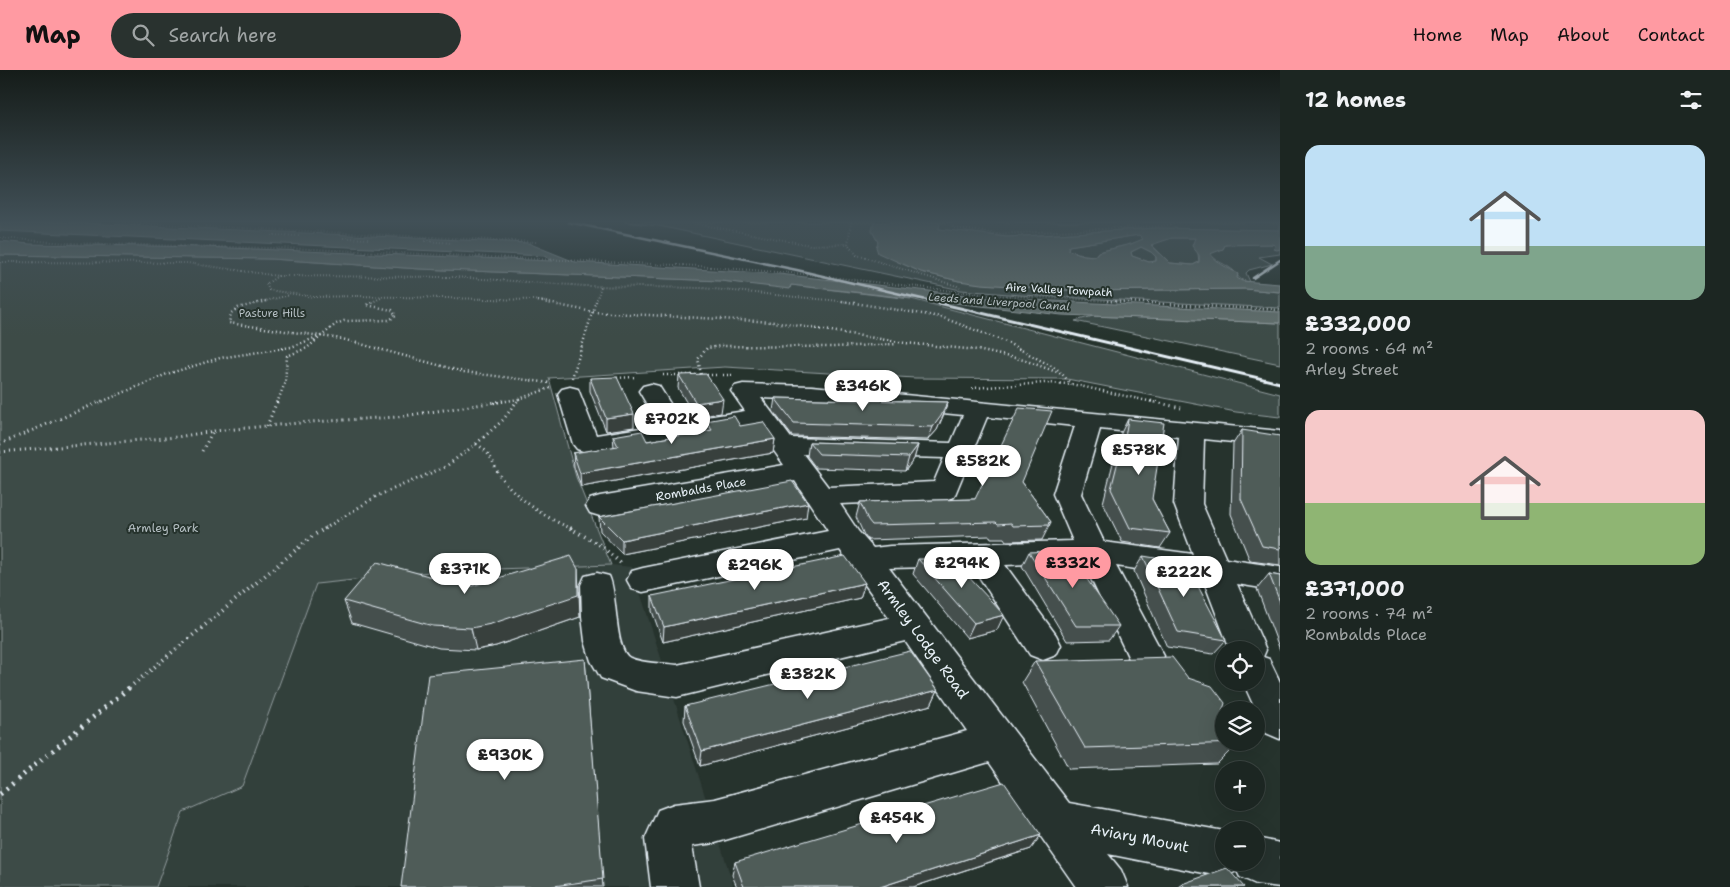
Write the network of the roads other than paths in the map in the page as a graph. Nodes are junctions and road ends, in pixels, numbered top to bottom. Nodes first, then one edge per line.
1 (566, 387) road end
2 (651, 391) dead end
3 (752, 404) junction
4 (978, 409) junction
5 (1090, 419) junction
6 (674, 430) junction
7 (1192, 430) junction
8 (1280, 438) edge
9 (961, 451) junction
10 (801, 471) junction
11 (600, 506) dead end
12 (856, 550) junction
13 (1093, 551) junction
14 (980, 554) junction
15 (1214, 568) junction
16 (636, 574) road end
17 (1280, 579) edge
18 (597, 585) dead end
19 (912, 626) junction
20 (1244, 641) edge
21 (1043, 645) dead end
22 (1146, 656) edge
23 (1265, 691) edge
24 (1280, 721) edge
25 (998, 741) junction
26 (1057, 822) junction
27 (1215, 852) edge
28 (1265, 863) edge
29 (1280, 866) edge
30 (675, 887) edge
31 (1104, 887) edge

1 - 6 street
2 - 6 street
3 - 4 street
3 - 6 street
3 - 10 street, Armley Lodge Road
4 - 5 street
4 - 9 street
5 - 7 street
5 - 13 street
7 - 8 street
7 - 15 street
9 - 10 street
9 - 10 street
10 - 11 street, Rombalds Place
10 - 12 street, Armley Lodge Road
12 - 14 street
12 - 16 street
12 - 19 street, Armley Lodge Road
13 - 14 street
13 - 15 street
13 - 22 street
14 - 21 street
15 - 17 street
15 - 20 street
18 - 19 street
19 - 25 street, Armley Lodge Road
23 - 24 street
25 - 26 street, Armley Lodge Road
25 - 30 street
26 - 27 street, Aviary Mount
26 - 31 street, Armley Lodge Road
28 - 29 street

